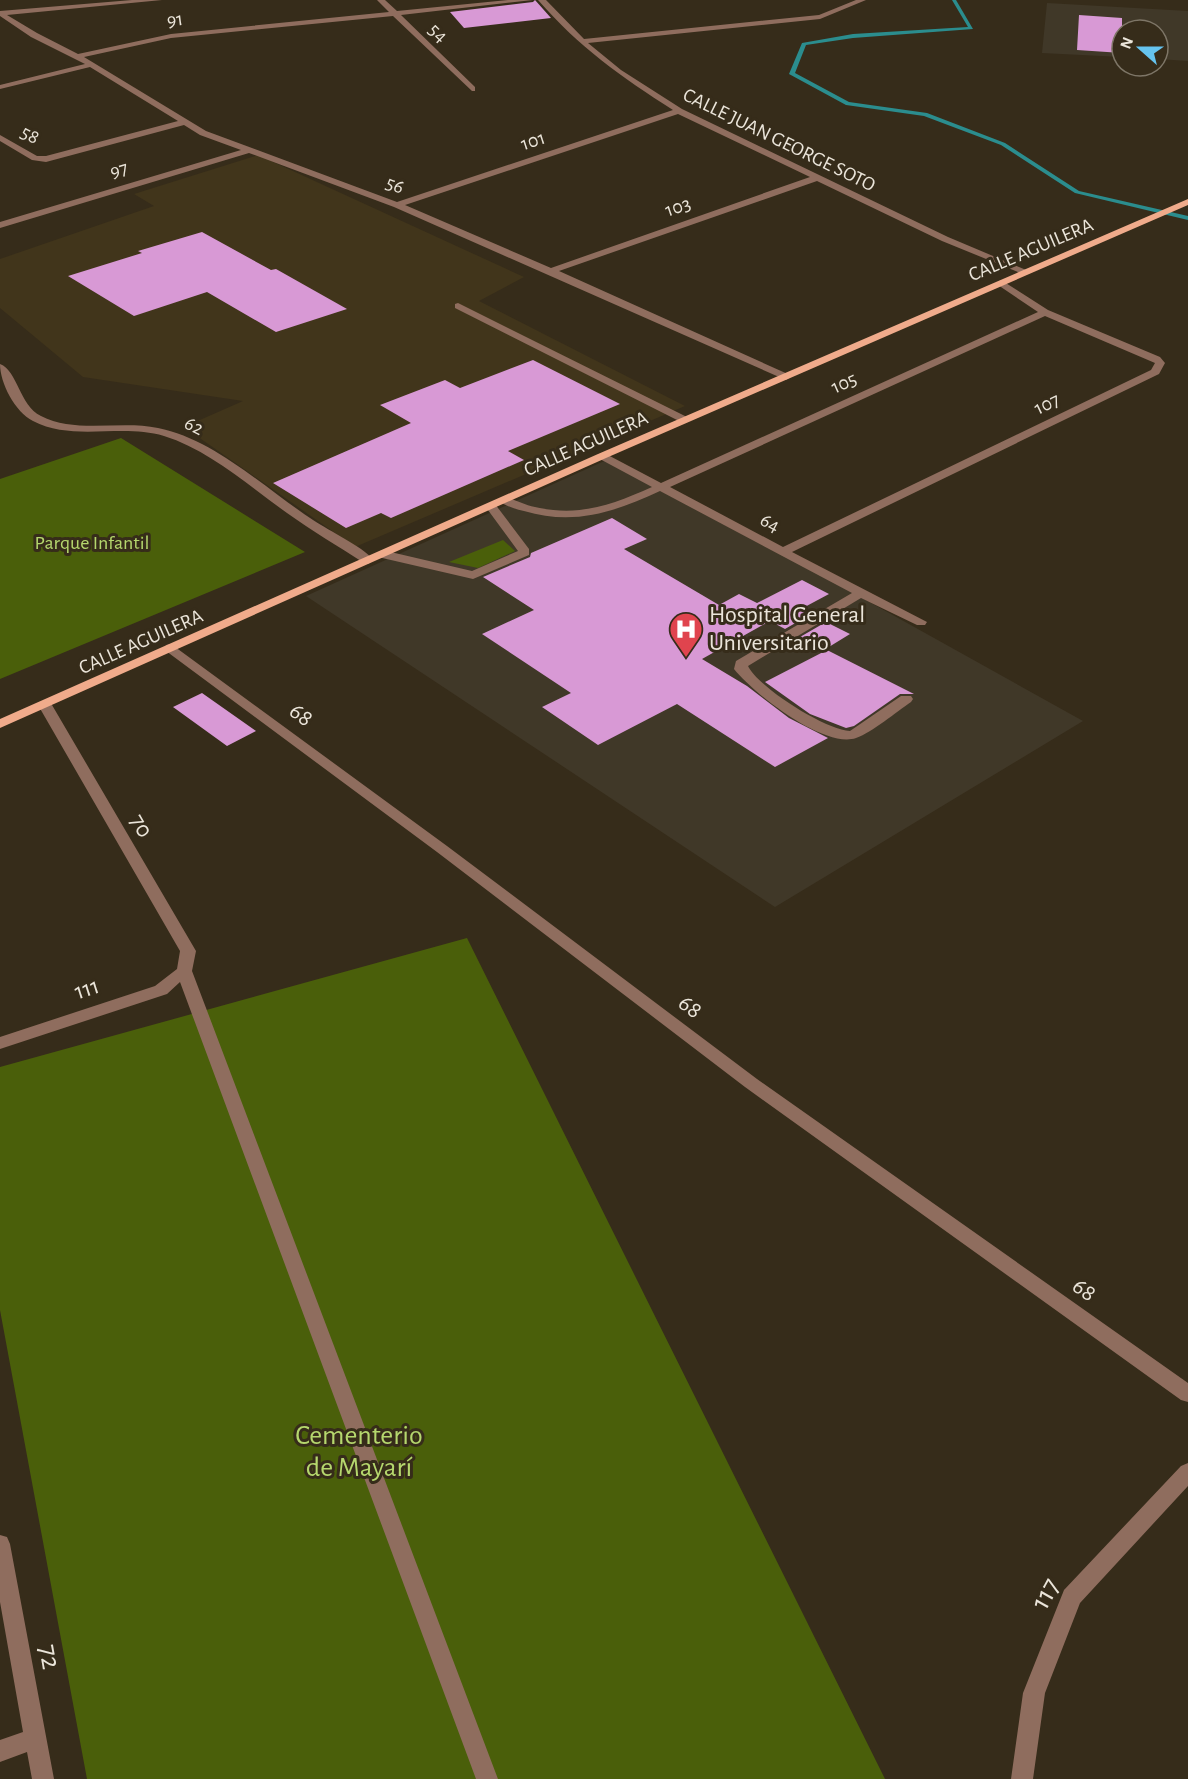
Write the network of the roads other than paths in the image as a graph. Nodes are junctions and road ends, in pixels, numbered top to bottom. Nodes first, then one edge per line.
1 (158, 0) edge
2 (381, 0) edge
3 (529, 0) edge
4 (542, 0) edge
5 (862, 0) edge
6 (0, 13) edge
7 (393, 13) junction
8 (582, 41) junction
9 (77, 56) junction
10 (91, 65) junction
11 (0, 87) edge
12 (472, 89) dead end
13 (679, 111) junction
14 (183, 122) junction
15 (0, 137) edge
16 (249, 150) junction
17 (817, 178) junction
18 (1188, 202) edge
19 (397, 205) junction
20 (0, 225) edge
21 (551, 271) junction
22 (1026, 272) junction
23 (1000, 283) junction
24 (458, 306) dead end
25 (1045, 312) junction
26 (0, 367) edge
27 (786, 377) junction
28 (685, 420) junction
29 (602, 456) junction
30 (658, 486) junction
31 (504, 500) junction
32 (491, 506) junction
33 (782, 552) junction
34 (382, 554) junction
35 (369, 560) junction
36 (861, 593) junction
37 (921, 622) dead end
38 (171, 648) junction
39 (906, 699) dead end
40 (45, 705) junction
41 (0, 724) edge
42 (184, 971) junction
43 (0, 1043) edge
44 (1187, 1388) edge
45 (1188, 1472) edge
46 (0, 1544) edge
47 (35, 1738) junction
48 (0, 1751) edge
49 (43, 1779) edge
50 (487, 1779) edge
51 (1022, 1779) edge

1 - 6 street
2 - 7 street, 54
3 - 7 street, 91
4 - 8 street, CALLE JUAN GEORGE SOTO
5 - 8 street
6 - 9 street, 56
7 - 9 street, 91
7 - 12 street, 54
8 - 13 street, CALLE JUAN GEORGE SOTO
9 - 10 street, 56
10 - 11 street
10 - 14 street, 56
13 - 17 street, CALLE JUAN GEORGE SOTO
13 - 19 street, 101
14 - 15 street, 58
14 - 16 street, 56
16 - 19 street, 56
16 - 20 street, 97
17 - 21 street, 103
17 - 22 street, CALLE JUAN GEORGE SOTO
18 - 22 main road, CALLE AGUILERA
19 - 21 street, 56
21 - 27 street, 56
22 - 23 main road, CALLE AGUILERA
23 - 25 street, 107
23 - 27 main road, CALLE AGUILERA
24 - 28 street
25 - 30 street, 105
25 - 33 street, 107
26 - 35 street, 62
27 - 28 main road, CALLE AGUILERA
28 - 29 main road, CALLE AGUILERA
29 - 30 street, 64
29 - 31 main road, CALLE AGUILERA
30 - 31 street, 105
30 - 33 street, 64
31 - 32 main road, CALLE AGUILERA
32 - 34 main road, CALLE AGUILERA
32 - 34 street
33 - 36 street, 64
34 - 35 main road, CALLE AGUILERA
35 - 38 main road, CALLE AGUILERA
36 - 37 street, 64
36 - 39 street
38 - 40 main road, CALLE AGUILERA
38 - 44 street, 68
40 - 41 main road, CALLE AGUILERA
40 - 42 street, 70
42 - 43 street, 111
42 - 50 street, 70
45 - 51 street, 117
46 - 47 street, 72
47 - 48 street
47 - 49 street, 72

